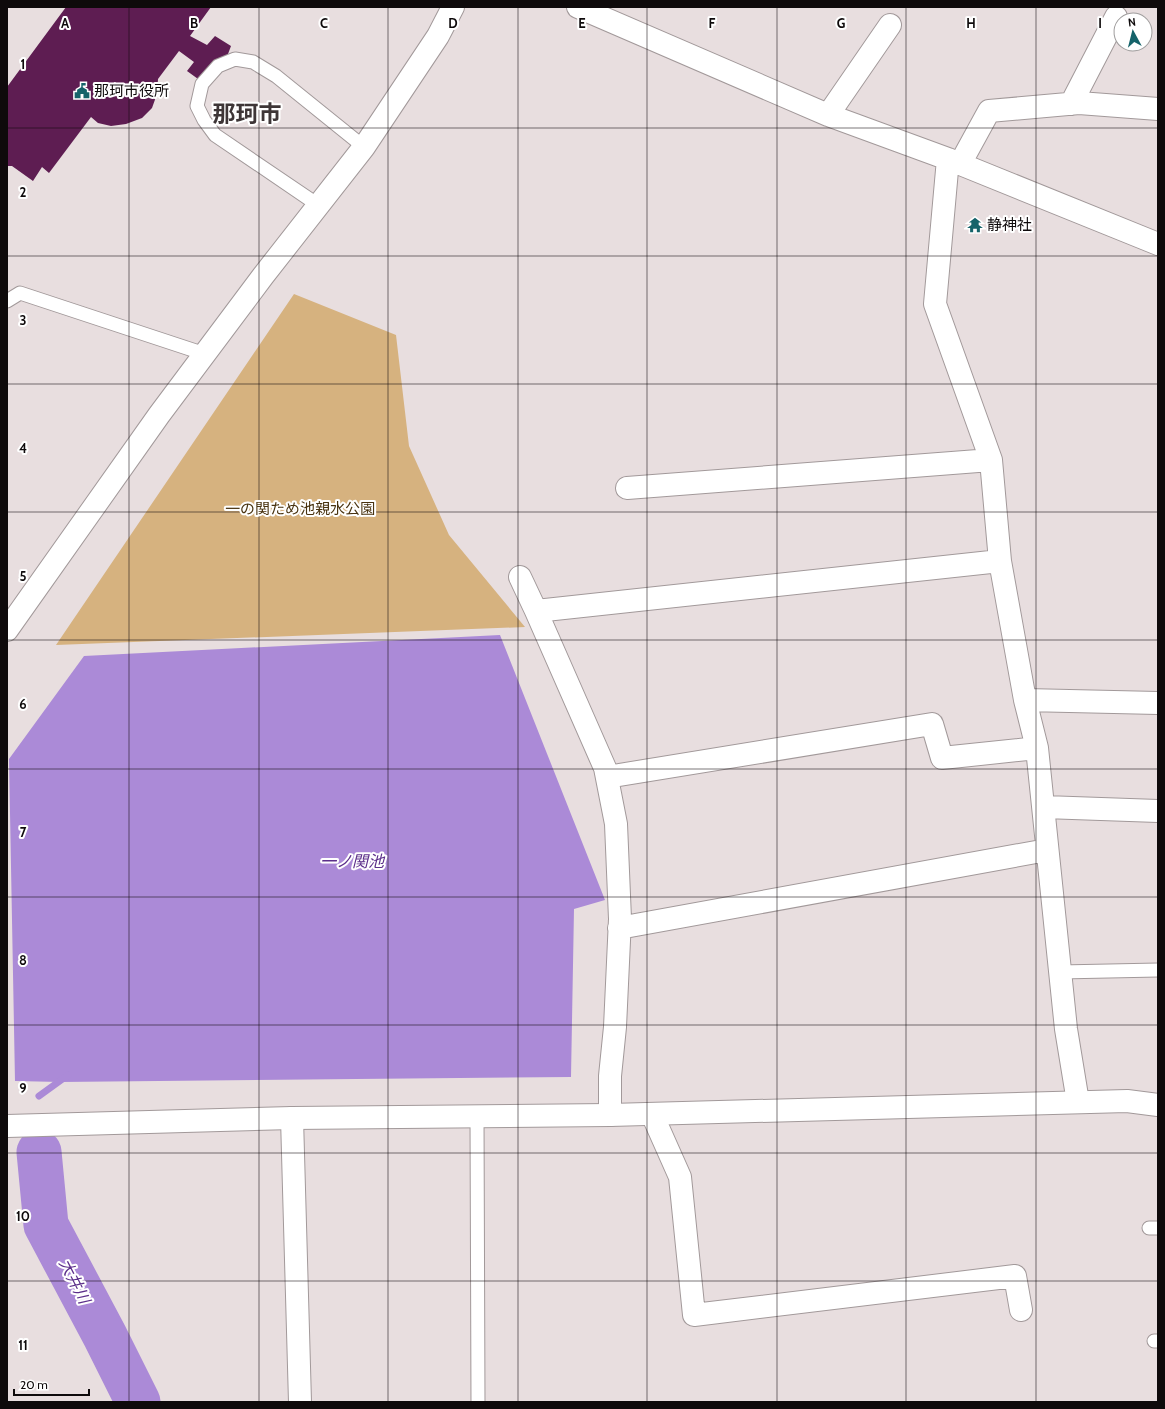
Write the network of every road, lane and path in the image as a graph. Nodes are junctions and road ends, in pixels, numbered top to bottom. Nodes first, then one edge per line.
1 (453, 7) edge
2 (578, 7) edge
3 (1113, 23) edge
4 (890, 25) dead end
5 (1071, 104) junction
6 (1158, 109) edge
7 (828, 116) junction
8 (364, 147) junction
9 (954, 161) junction
10 (318, 205) junction
11 (1158, 244) edge
12 (7, 301) edge
13 (205, 354) junction
14 (991, 460) junction
15 (627, 488) dead end
16 (1000, 561) junction
17 (520, 577) dead end
18 (536, 611) junction
19 (7, 630) edge
20 (1025, 700) junction
21 (1158, 703) edge
22 (1037, 748) junction
23 (607, 777) junction
24 (1044, 807) junction
25 (1158, 810) edge
26 (1047, 850) junction
27 (619, 928) junction
28 (1158, 970) edge
29 (1060, 972) junction
30 (1078, 1102) junction
31 (1158, 1105) edge
32 (652, 1114) junction
33 (610, 1115) junction
34 (477, 1116) junction
35 (292, 1118) junction
36 (7, 1126) edge
37 (1021, 1310) dead end
38 (300, 1402) edge
39 (478, 1402) edge

1 - 8 street
2 - 7 street
3 - 5 street
4 - 7 street
5 - 6 street
5 - 9 street
7 - 9 street
8 - 10 street
8 - 10 lane
9 - 11 street
9 - 14 street
10 - 13 street
12 - 13 lane
13 - 19 street
14 - 15 street
14 - 16 street
16 - 18 street
16 - 20 street
17 - 18 street
18 - 23 street
20 - 21 street
20 - 22 street
22 - 23 street
22 - 24 street
23 - 27 street
24 - 25 street
24 - 26 street
26 - 27 street
26 - 29 street
27 - 33 street
28 - 29 lane
29 - 30 street
30 - 31 street
30 - 32 street
32 - 33 street
32 - 37 street
33 - 34 street
34 - 35 street
34 - 39 lane
35 - 36 street
35 - 38 street

